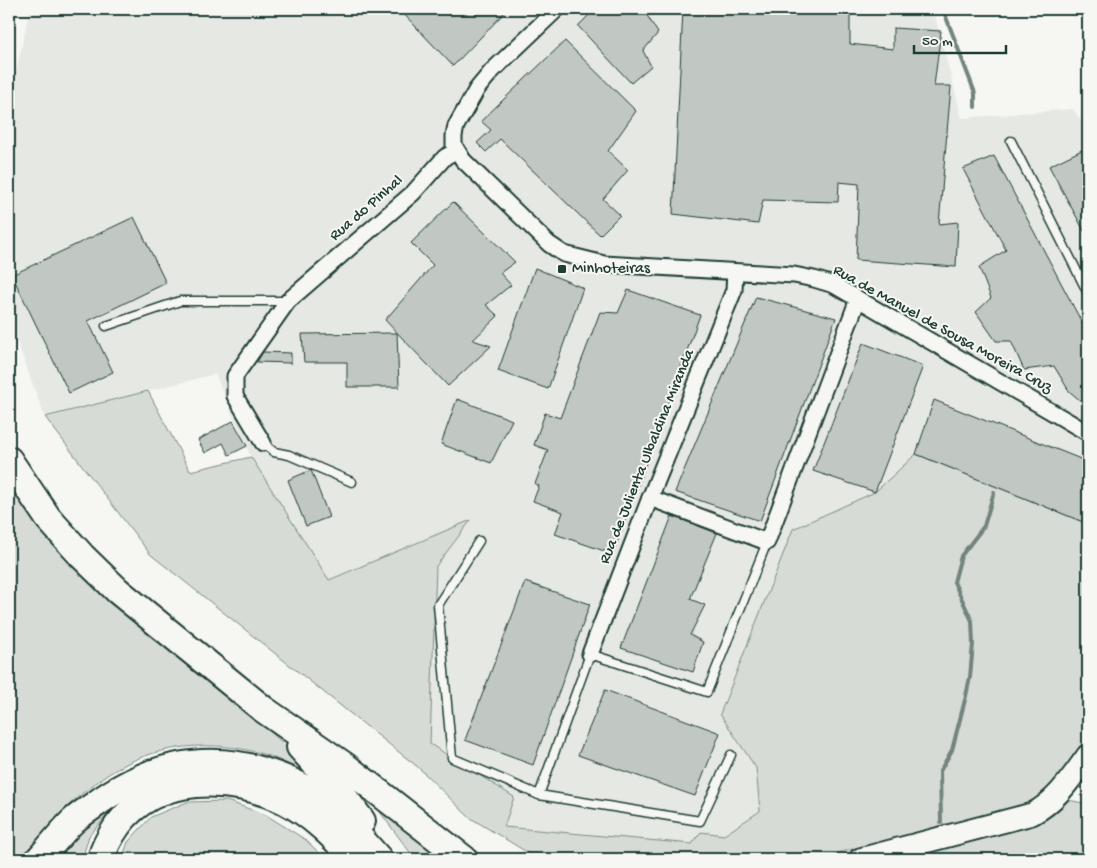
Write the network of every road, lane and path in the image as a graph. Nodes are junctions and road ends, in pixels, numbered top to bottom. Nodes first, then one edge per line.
1 (557, 9) edge
2 (1011, 141) dead end
3 (456, 151) junction
4 (734, 272) junction
5 (1088, 292) edge
6 (858, 299) junction
7 (288, 301) junction
8 (106, 326) dead end
9 (1088, 433) edge
10 (263, 443) joint
11 (9, 460) edge
12 (352, 482) dead end
13 (650, 498) junction
14 (479, 541) dead end
15 (767, 542) junction
16 (590, 654) junction
17 (263, 709) junction
18 (1088, 755) edge
19 (731, 756) dead end
20 (539, 795) junction
21 (39, 859) edge
22 (101, 859) edge
23 (354, 859) edge
24 (379, 859) edge
25 (389, 859) edge
26 (464, 859) edge
27 (860, 859) edge

1 - 3 street
2 - 5 lane
3 - 4 street, Rua de Manuel de Sousa Moreira Cruz
3 - 7 street, Rua do Pinhal
4 - 6 street, Rua de Manuel de Sousa Moreira Cruz
4 - 13 street, Rua de Julienta Ulbaldina Miranda
6 - 9 street, Rua de Manuel de Sousa Moreira Cruz
6 - 15 street
7 - 8 lane
7 - 10 street, Rua do Pinhal
10 - 12 lane
11 - 17 highway
13 - 15 street
13 - 16 street, Rua de Julienta Ulbaldina Miranda
14 - 20 lane
15 - 16 lane
16 - 20 lane
17 - 25 highway
17 - 26 highway
18 - 27 main road
19 - 20 lane
21 - 24 highway
22 - 23 highway

